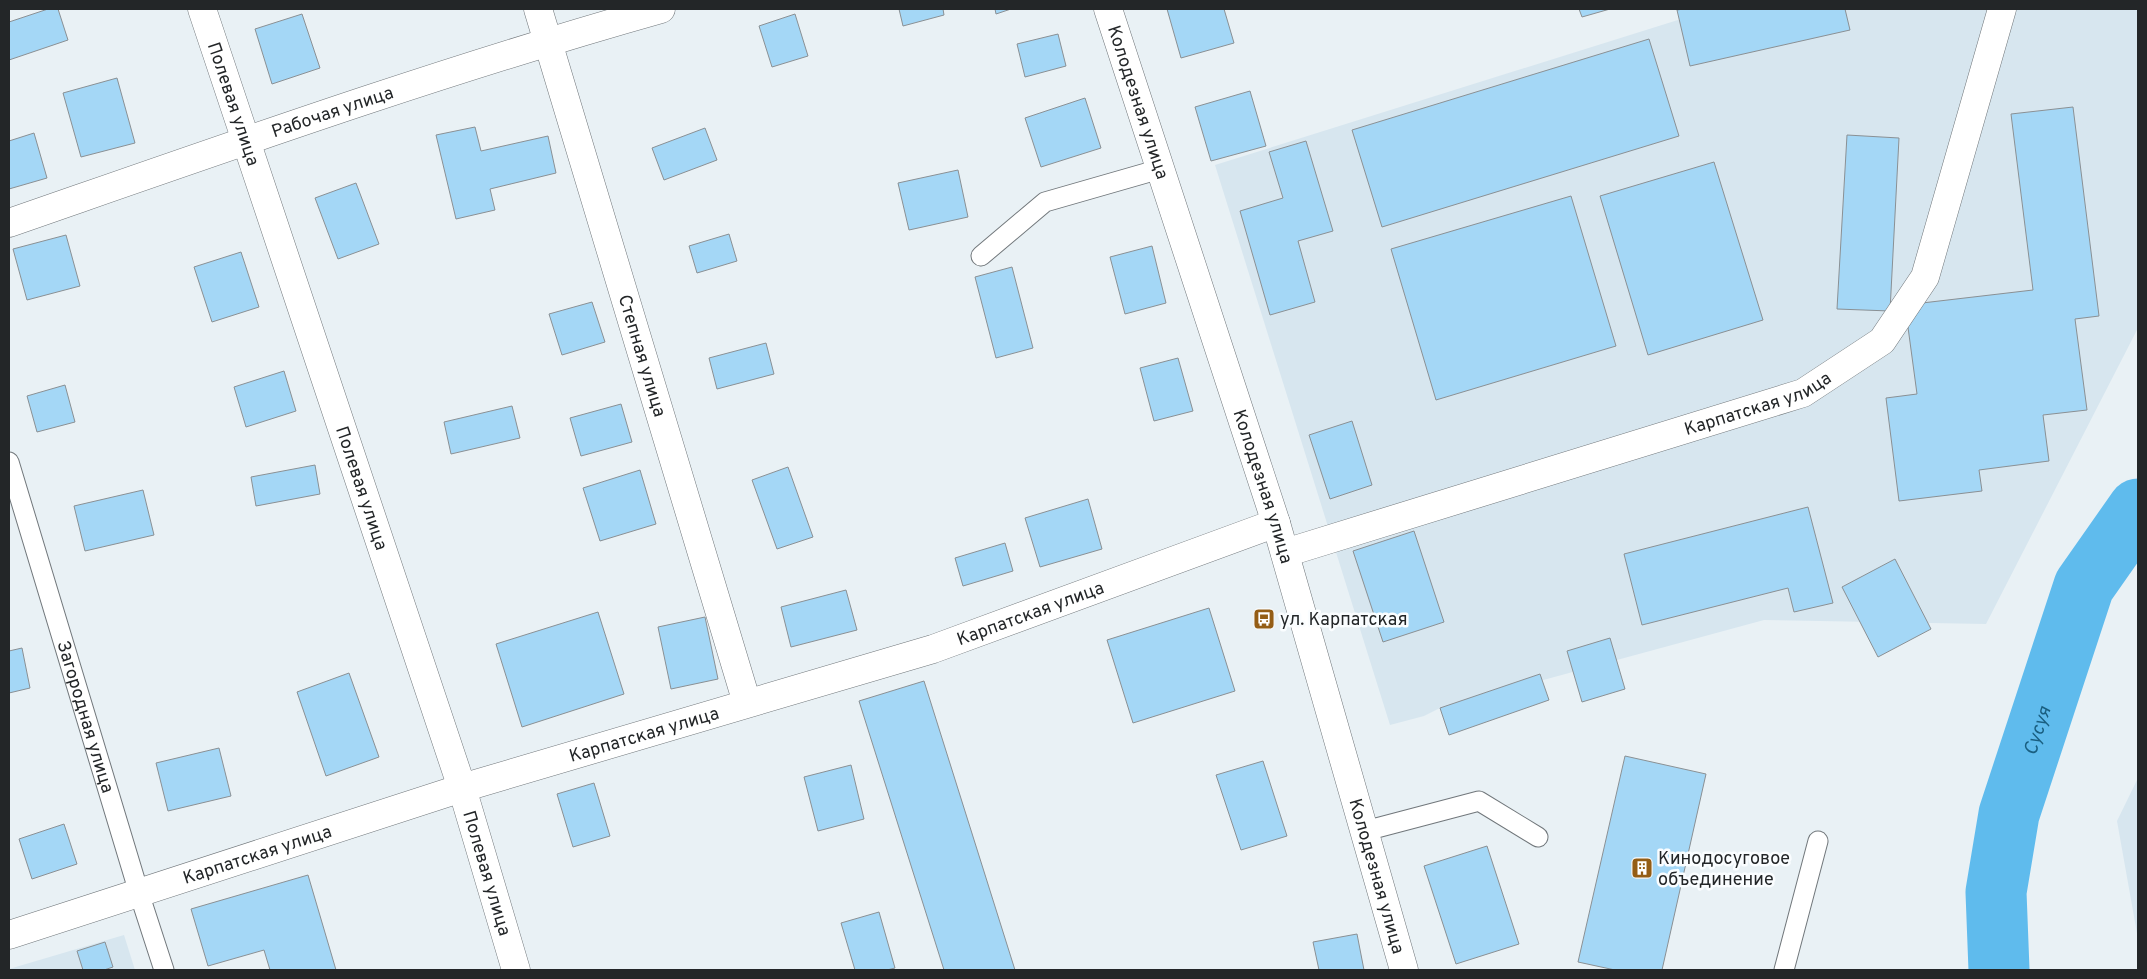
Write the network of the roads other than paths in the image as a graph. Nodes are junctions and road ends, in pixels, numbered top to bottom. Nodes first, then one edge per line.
1 (202, 9) edge
2 (538, 9) edge
3 (661, 9) edge
4 (1108, 9) edge
5 (2002, 9) edge
6 (548, 41) junction
7 (245, 141) junction
8 (1160, 169) junction
9 (9, 223) edge
10 (981, 256) dead end
11 (9, 462) edge
12 (1276, 523) junction
13 (1285, 553) junction
14 (747, 703) junction
15 (462, 788) junction
16 (1365, 831) junction
17 (1538, 837) dead end
18 (1818, 841) dead end
19 (139, 893) junction
20 (9, 935) edge
21 (164, 970) edge
22 (516, 970) edge
23 (1404, 970) edge
24 (1784, 970) edge

1 - 7 street, Полевая улица
2 - 6 street, Степная улица
3 - 6 street, Рабочая улица
4 - 8 street, Колодезная улица
5 - 13 street, Карпатская улица
6 - 7 street, Рабочая улица
6 - 14 street, Степная улица
7 - 9 street, Рабочая улица
7 - 15 street, Полевая улица
8 - 10 lane
8 - 12 street, Колодезная улица
11 - 19 lane, Загородная улица
12 - 13 street, Колодезная улица
12 - 14 street, Карпатская улица
13 - 16 street, Колодезная улица
14 - 15 street, Карпатская улица
15 - 19 street, Карпатская улица
15 - 22 street, Полевая улица
16 - 17 lane
16 - 23 street, Колодезная улица
18 - 24 lane
19 - 20 street, Карпатская улица
19 - 21 lane, Загородная улица

